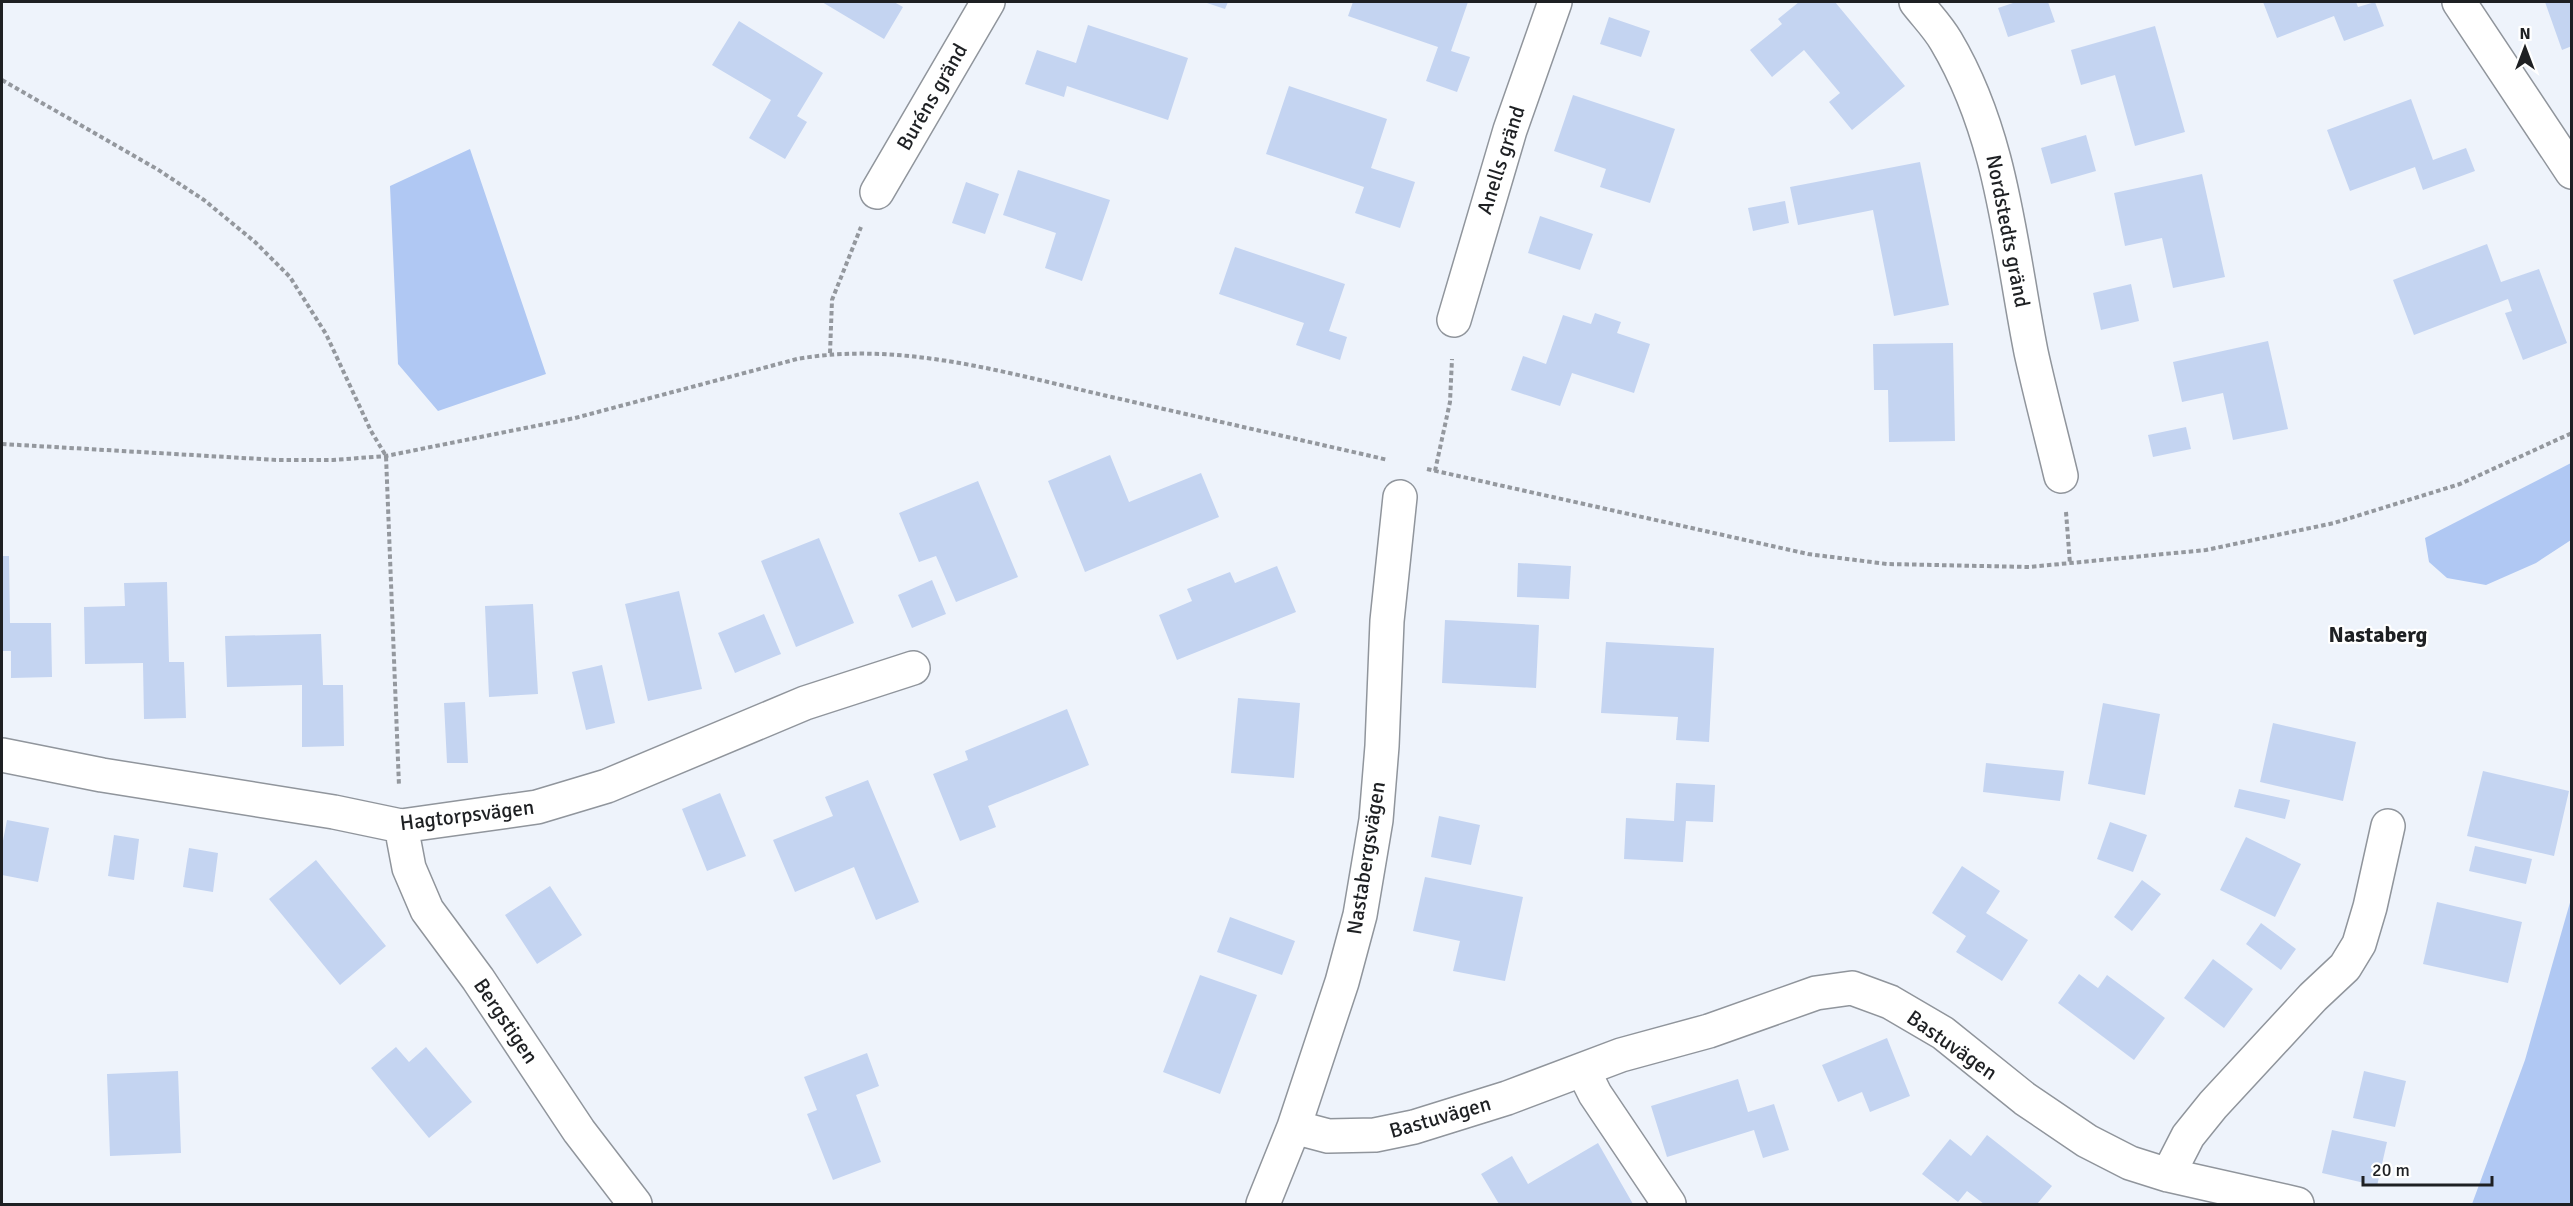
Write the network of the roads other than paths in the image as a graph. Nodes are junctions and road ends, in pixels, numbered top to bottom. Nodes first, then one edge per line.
1 (988, 2) edge
2 (1555, 2) edge
3 (1916, 2) edge
4 (2459, 2) edge
5 (2571, 172) edge
6 (876, 192) road end
7 (1454, 320) road end
8 (2061, 476) road end
9 (1400, 496) dead end
10 (913, 668) dead end
11 (2, 755) edge
12 (400, 826) junction
13 (2388, 826) dead end
14 (1583, 1070) junction
15 (1294, 1127) junction
16 (2168, 1175) junction
17 (635, 1204) edge
18 (1263, 1204) edge
19 (1670, 1204) edge
20 (2297, 1204) edge

1 - 6 street, Buréns gränd
2 - 7 street, Anells gränd
3 - 8 street, Nordstedts gränd
4 - 5 street
9 - 15 street, Nastabergsvägen
10 - 12 street, Hagtorpsvägen
11 - 12 street, Hagtorpsvägen
12 - 17 street, Bergstigen
13 - 16 street
14 - 15 street, Bastuvägen
14 - 16 street, Bastuvägen
14 - 19 street
15 - 18 street, Nastabergsvägen
16 - 20 street, Bastuvägen

